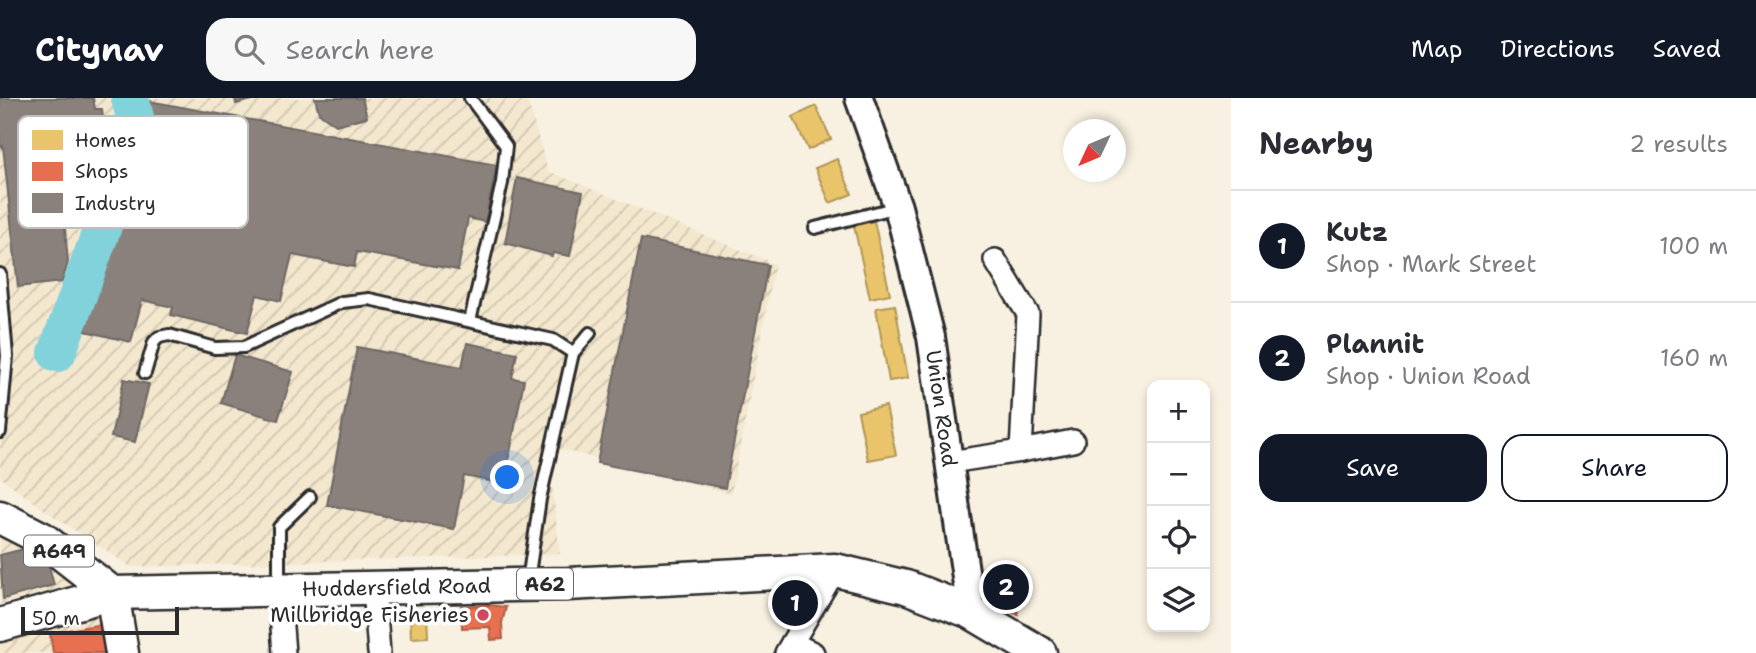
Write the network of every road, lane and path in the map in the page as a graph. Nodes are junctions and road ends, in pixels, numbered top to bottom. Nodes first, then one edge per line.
1 (470, 98) edge
2 (859, 98) edge
3 (898, 207) junction
4 (814, 228) dead end
5 (995, 260) dead end
6 (0, 274) edge
7 (470, 321) junction
8 (590, 333) dead end
9 (573, 353) junction
10 (145, 373) dead end
11 (0, 432) edge
12 (1073, 441) dead end
13 (1021, 452) junction
14 (950, 462) junction
15 (310, 497) dead end
16 (0, 517) edge
17 (835, 570) junction
18 (527, 584) junction
19 (374, 588) junction
20 (279, 589) junction
21 (112, 593) junction
22 (971, 611) junction
23 (0, 625) edge
24 (789, 648) edge
25 (122, 653) edge
26 (284, 653) edge
27 (379, 653) edge
28 (813, 653) edge
29 (1040, 653) edge

1 - 7 lane
2 - 3 street, Union Road
3 - 4 lane
3 - 14 street, Union Road
5 - 13 street
6 - 11 lane
7 - 9 lane
7 - 10 lane
8 - 9 lane
9 - 18 lane
12 - 13 street
13 - 14 street
14 - 22 street, Union Road
15 - 20 lane
16 - 21 main road, A649
17 - 18 main road, Huddersfield Road / A62
17 - 22 main road, Huddersfield Road / A62
17 - 24 street
18 - 19 main road, Huddersfield Road / A62
19 - 20 main road, Huddersfield Road / A62
19 - 27 street
20 - 21 main road, Huddersfield Road / A62
20 - 26 street
21 - 23 main road, A62
21 - 25 main road
22 - 29 main road, Huddersfield Road / A62
24 - 28 street

